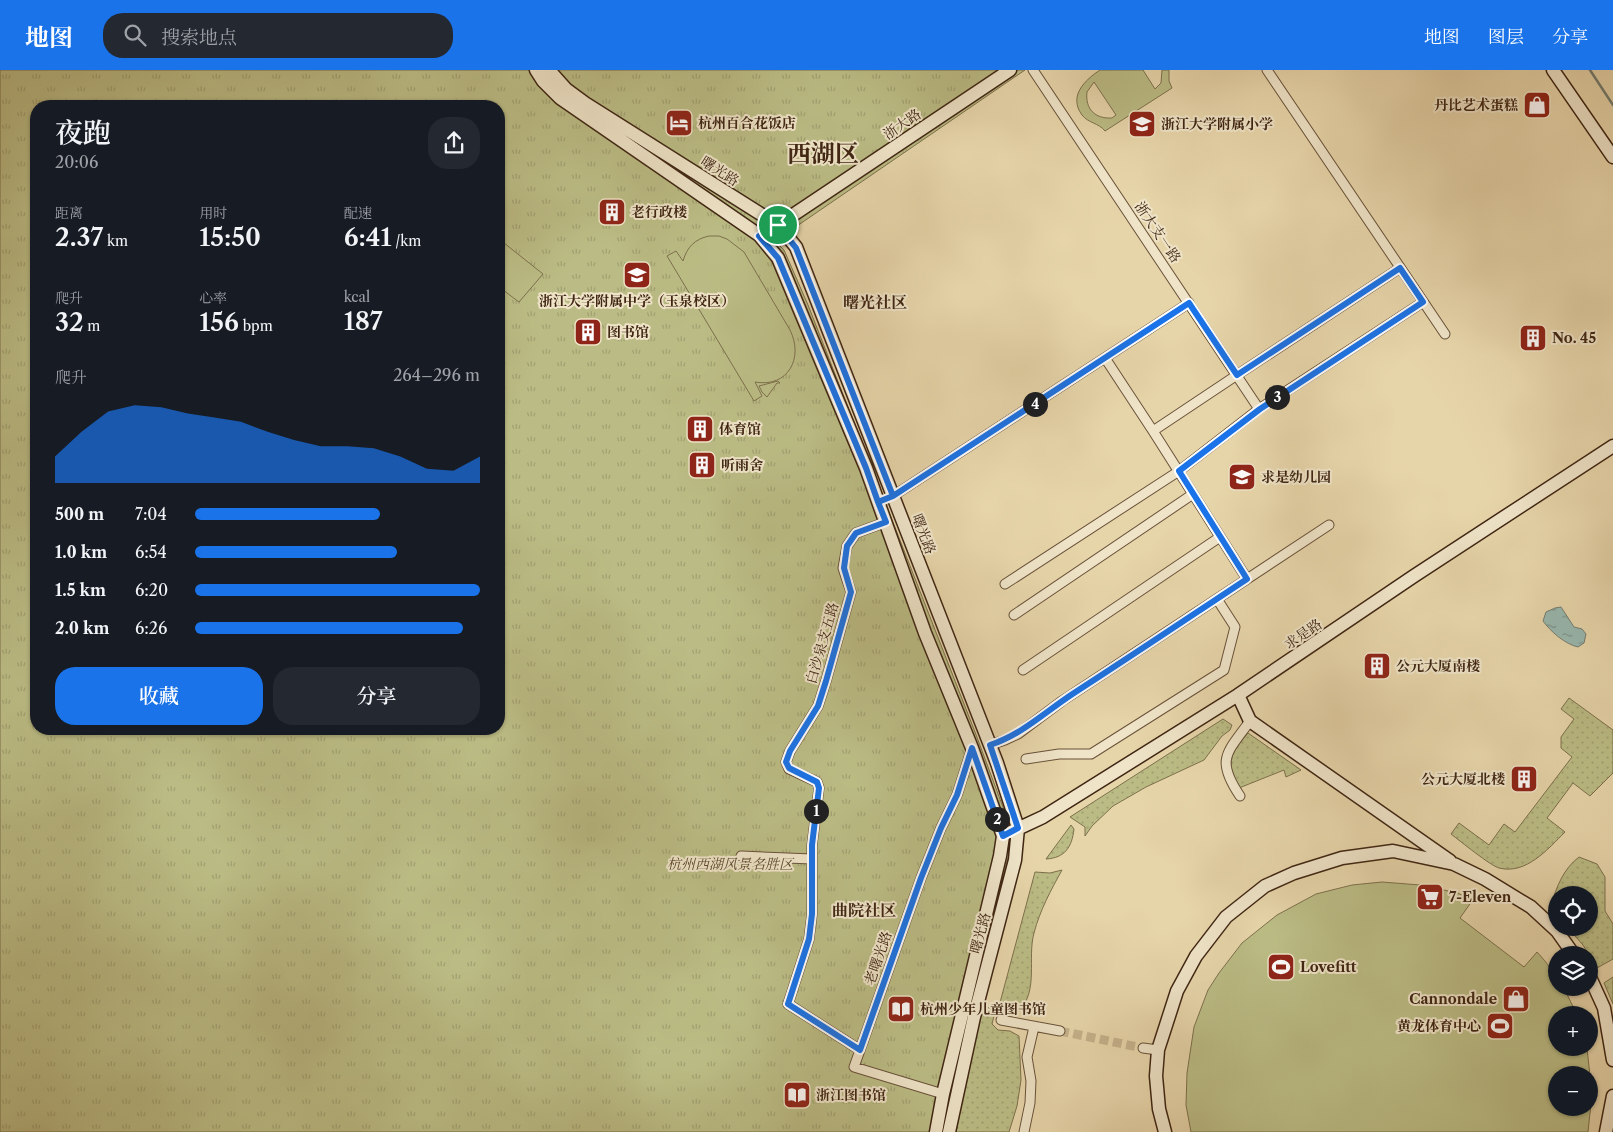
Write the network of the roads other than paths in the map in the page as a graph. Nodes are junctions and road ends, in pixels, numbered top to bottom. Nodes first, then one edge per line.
1 (536, 70) edge
2 (548, 70) edge
3 (1010, 70) edge
4 (1033, 70) edge
5 (1267, 70) edge
6 (1553, 70) edge
7 (1613, 158) edge
8 (778, 225) junction
9 (759, 236) junction
10 (1400, 268) junction
11 (1423, 302) junction
12 (1189, 303) junction
13 (1444, 334) dead end
14 (1105, 358) junction
15 (1237, 375) junction
16 (1260, 409) junction
17 (1154, 431) junction
18 (1613, 446) edge
19 (1179, 471) junction
20 (1193, 494) junction
21 (893, 496) junction
22 (878, 502) junction
23 (886, 522) junction
24 (1329, 525) dead end
25 (1220, 537) junction
26 (1247, 579) junction
27 (1005, 584) dead end
28 (1217, 599) junction
29 (1014, 615) dead end
30 (1023, 670) dead end
31 (1238, 695) junction
32 (1250, 721) junction
33 (990, 745) junction
34 (972, 748) junction
35 (1026, 759) dead end
36 (1240, 796) dead end
37 (1018, 828) junction
38 (1003, 836) junction
39 (741, 856) dead end
40 (812, 859) junction
41 (1454, 864) junction
42 (1568, 946) edge
43 (1598, 995) edge
44 (1001, 1020) dead end
45 (1034, 1027) junction
46 (1060, 1031) tunnel mouth
47 (1143, 1048) tunnel mouth
48 (860, 1050) junction
49 (1158, 1050) junction
50 (1613, 1060) edge
51 (943, 1094) junction
52 (1613, 1096) edge
53 (936, 1132) edge
54 (949, 1132) edge
55 (1024, 1132) edge
56 (1164, 1132) edge
57 (1606, 1132) edge

1 - 9 main road, 曙光路
2 - 8 main road, 曙光路
3 - 8 main road, 浙大路
4 - 12 street, 浙大支一路
5 - 10 street
6 - 7 main road
8 - 9 main road, 浙大路
8 - 21 main road, 曙光路
9 - 22 main road, 曙光路
10 - 11 street
10 - 15 street
11 - 13 street
11 - 16 street
12 - 14 street
12 - 15 street, 浙大支一路
14 - 17 street
14 - 21 street
15 - 16 street, 浙大支一路
15 - 17 street
16 - 19 street
17 - 19 street
18 - 31 main road, 求是路
19 - 20 street
19 - 27 street
20 - 25 street
20 - 29 street
21 - 22 street
21 - 33 main road, 曙光路
22 - 23 main road, 曙光路
23 - 34 main road, 曙光路
23 - 40 street, 白沙泉支五路
24 - 26 street
25 - 26 street
25 - 30 street
26 - 28 street
28 - 33 street
28 - 35 street
31 - 32 main road
31 - 37 main road, 求是路
32 - 36 street
32 - 41 main road
33 - 37 main road, 曙光路
34 - 38 main road, 曙光路
34 - 48 street, 老曙光路
37 - 38 main road, 求是路
37 - 54 main road, 曙光路
38 - 51 main road, 曙光路
39 - 40 street
40 - 48 street
41 - 42 main road
41 - 49 main road
43 - 50 main road
44 - 45 street
45 - 46 street
45 - 55 street
47 - 49 street
48 - 51 street, 老曙光路
49 - 56 main road
51 - 53 main road, 曙光路
52 - 57 main road

